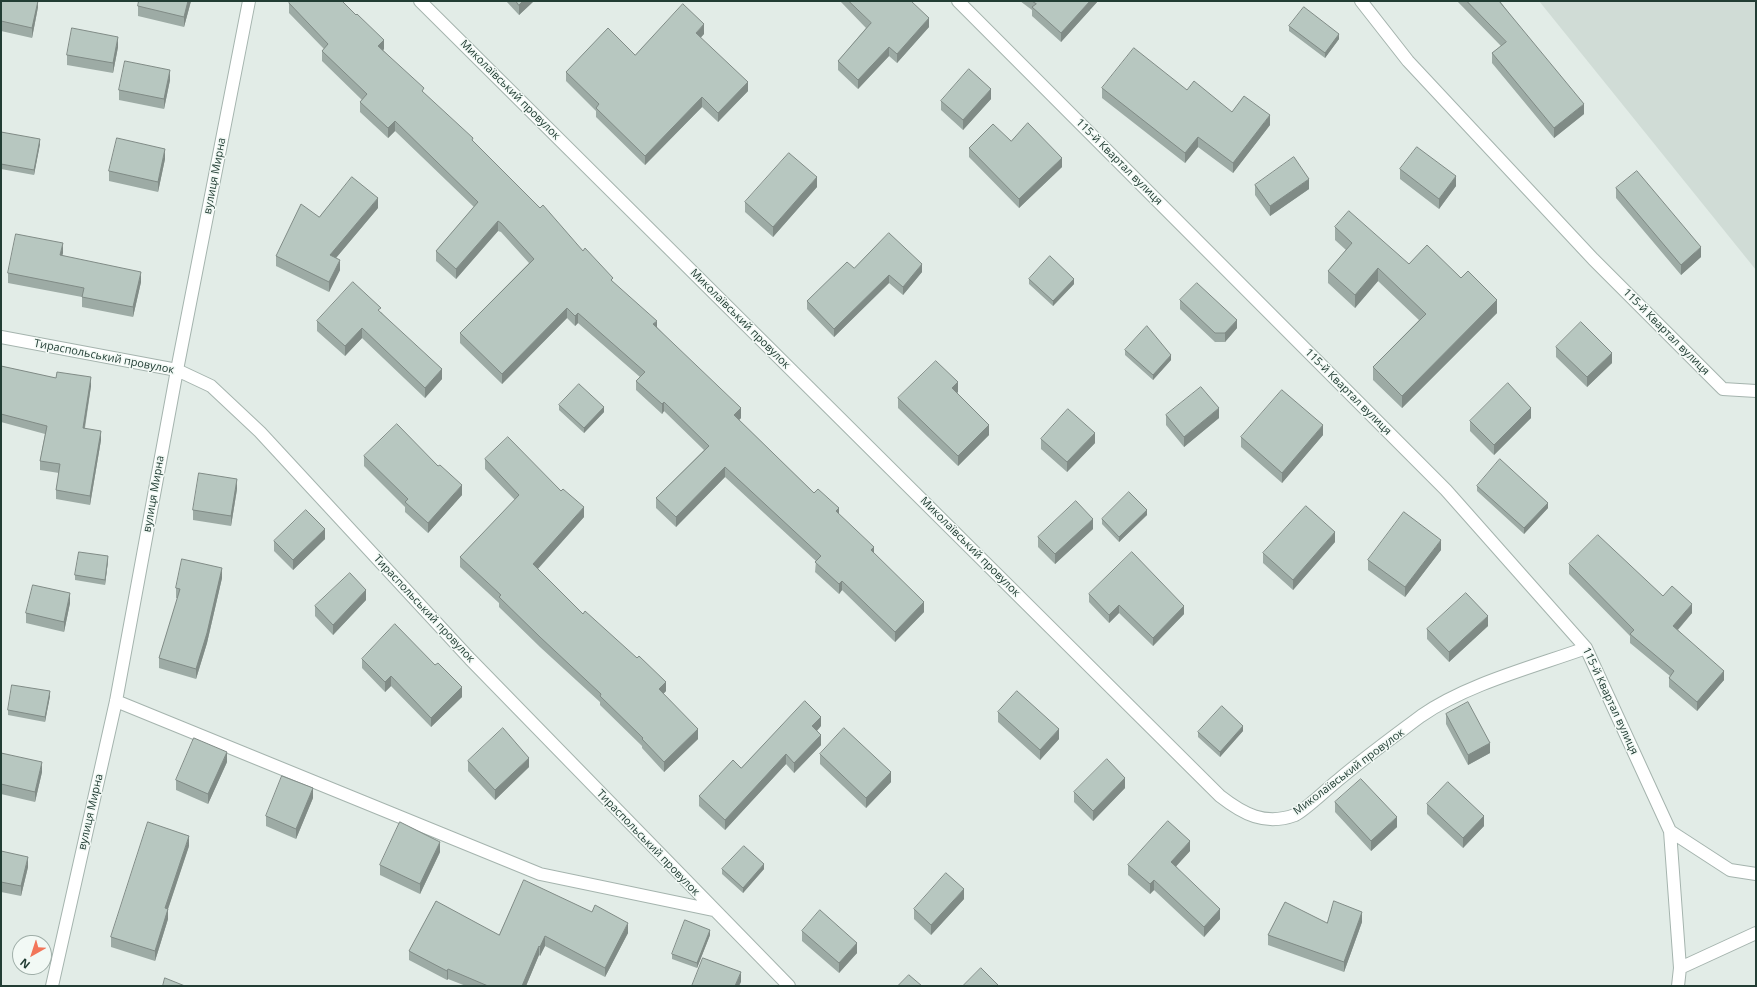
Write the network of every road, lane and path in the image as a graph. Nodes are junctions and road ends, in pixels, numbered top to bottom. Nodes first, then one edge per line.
1 (249, 1) edge
2 (420, 1) edge
3 (958, 1) edge
4 (1361, 1) edge
5 (1, 337) edge
6 (177, 370) junction
7 (1756, 391) edge
8 (1586, 648) junction
9 (116, 701) junction
10 (1670, 831) junction
11 (1756, 874) edge
12 (713, 910) junction
13 (1756, 933) edge
14 (1680, 968) junction
15 (52, 986) edge
16 (789, 986) edge
17 (1678, 986) edge

1 - 6 street, вулиця Мирна
2 - 8 street, Миколаївський провулок
3 - 8 street, 115-й Квартал вулиця
4 - 7 street, 115-й Квартал вулиця
5 - 6 street, Тираспольський провулок
6 - 9 street, вулиця Мирна
6 - 12 street, Тираспольський провулок
8 - 10 street, 115-й Квартал вулиця
9 - 12 street
9 - 15 street, вулиця Мирна
10 - 11 street
10 - 14 street, 115-й Квартал вулиця
12 - 16 street, Тираспольський провулок
13 - 14 street
14 - 17 street, 115-й Квартал вулиця

